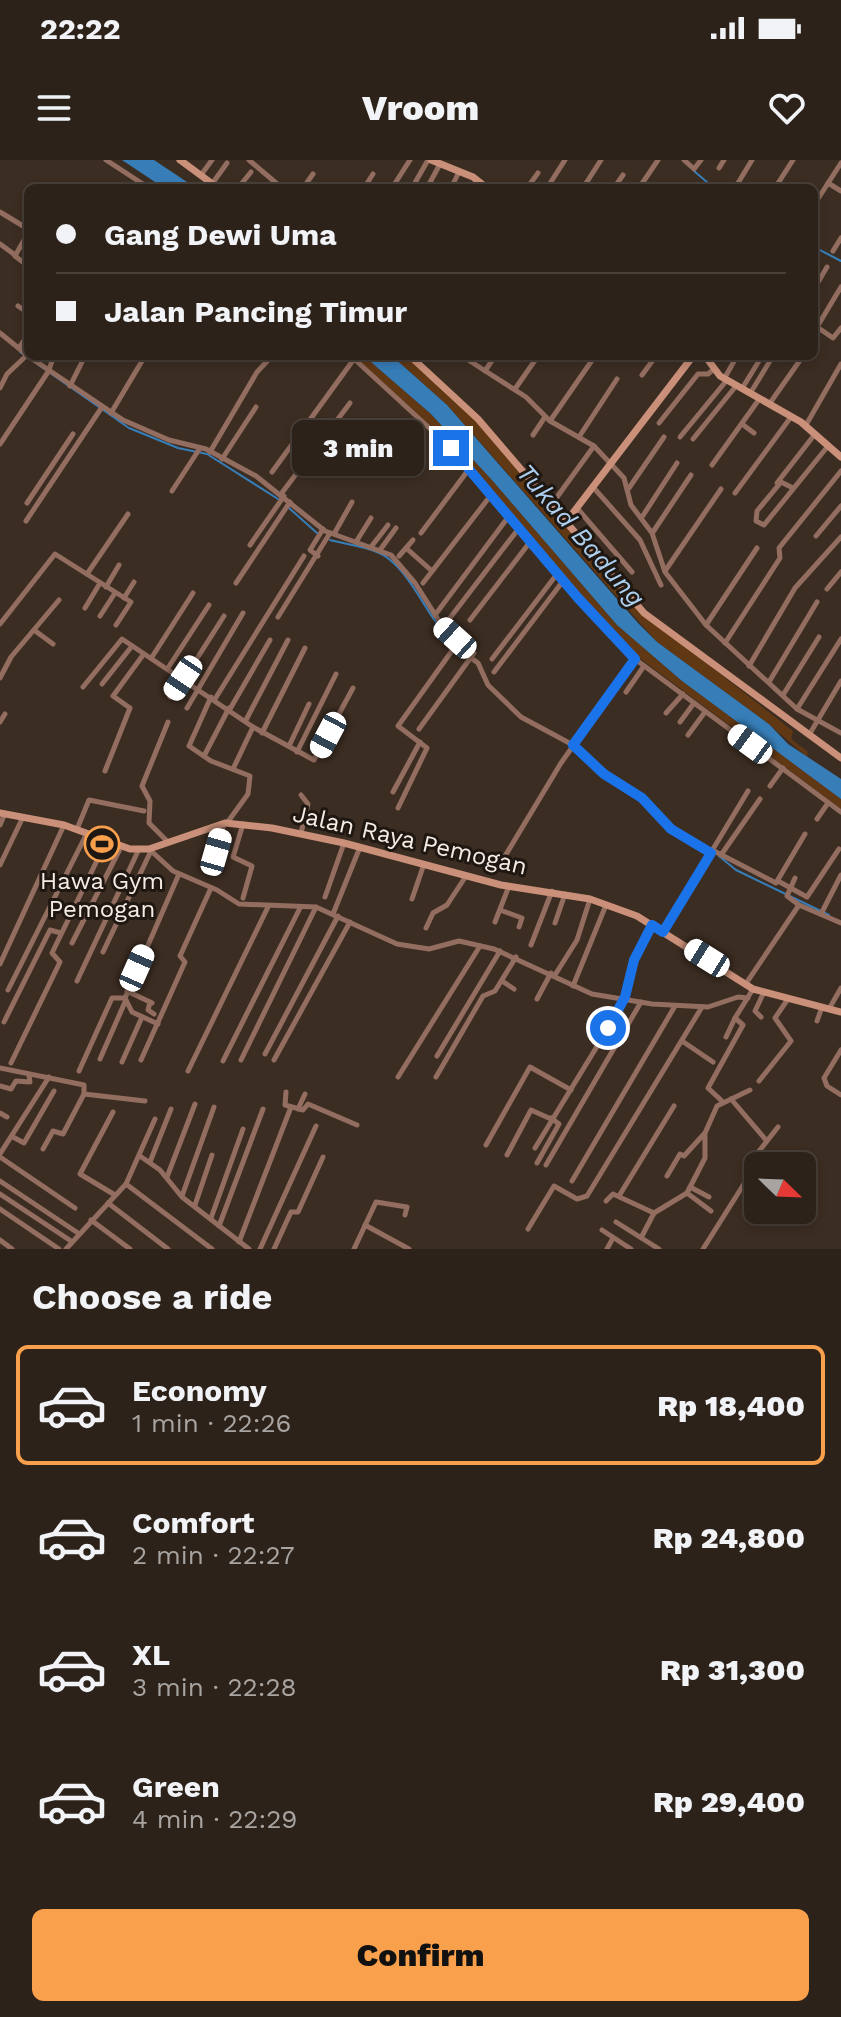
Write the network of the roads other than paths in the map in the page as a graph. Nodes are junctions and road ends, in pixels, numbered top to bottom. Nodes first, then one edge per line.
1 (106, 160) edge
2 (180, 160) edge
3 (212, 160) edge
4 (249, 160) edge
5 (410, 160) edge
6 (429, 160) edge
7 (565, 160) edge
8 (601, 160) edge
9 (658, 160) edge
10 (684, 160) edge
11 (701, 160) edge
12 (724, 160) edge
13 (752, 160) edge
14 (793, 160) edge
15 (227, 163) dead end
16 (841, 163) edge
17 (440, 164) junction
18 (719, 168) dead end
19 (251, 172) dead end
20 (459, 172) junction
21 (538, 173) dead end
22 (313, 174) dead end
23 (373, 174) dead end
24 (201, 175) junction
25 (623, 175) dead end
26 (828, 183) junction
27 (143, 184) edge
28 (212, 184) edge
29 (216, 184) edge
30 (241, 184) edge
31 (277, 184) edge
32 (306, 184) edge
33 (367, 184) edge
34 (395, 184) edge
35 (414, 184) edge
36 (429, 184) edge
37 (453, 184) edge
38 (480, 184) edge
39 (530, 184) edge
40 (545, 184) edge
41 (586, 184) edge
42 (617, 184) edge
43 (642, 184) edge
44 (737, 184) edge
45 (778, 184) edge
46 (841, 191) edge
47 (818, 199) edge
48 (0, 212) edge
49 (24, 228) edge
50 (24, 238) edge
51 (841, 238) edge
52 (0, 244) edge
53 (833, 251) dead end
54 (15, 255) junction
55 (24, 263) edge
56 (827, 267) dead end
57 (818, 282) edge
58 (841, 287) edge
59 (18, 306) dead end
60 (24, 310) edge
61 (818, 324) edge
62 (818, 327) edge
63 (841, 328) edge
64 (820, 330) junction
65 (0, 333) edge
66 (818, 333) edge
67 (24, 340) edge
68 (19, 348) junction
69 (24, 354) edge
70 (24, 358) edge
71 (31, 360) edge
72 (52, 360) edge
73 (83, 360) edge
74 (143, 360) edge
75 (268, 360) edge
76 (350, 360) edge
77 (355, 360) edge
78 (414, 360) edge
79 (474, 360) edge
80 (492, 360) edge
81 (535, 360) edge
82 (592, 360) edge
83 (653, 360) edge
84 (690, 360) edge
85 (708, 360) edge
86 (735, 360) edge
87 (760, 360) edge
88 (769, 360) edge
89 (800, 360) edge
90 (841, 364) edge
91 (714, 369) junction
92 (0, 371) edge
93 (485, 371) junction
94 (47, 373) junction
95 (7, 374) junction
96 (642, 375) dead end
97 (617, 379) dead end
98 (726, 380) junction
99 (70, 386) junction
100 (0, 388) edge
101 (744, 388) junction
102 (515, 389) junction
103 (760, 397) junction
104 (350, 403) dead end
105 (770, 403) junction
106 (256, 407) dead end
107 (101, 408) junction
108 (111, 413) junction
109 (792, 416) junction
110 (548, 419) junction
111 (659, 423) dead end
112 (742, 424) junction
113 (806, 425) junction
114 (754, 433) dead end
115 (816, 433) junction
116 (73, 434) dead end
117 (533, 435) dead end
118 (579, 437) junction
119 (664, 437) dead end
120 (680, 437) dead end
121 (693, 439) dead end
122 (0, 444) edge
123 (828, 445) junction
124 (594, 446) junction
125 (64, 447) junction
126 (199, 449) junction
127 (72, 452) junction
128 (210, 452) junction
129 (841, 457) edge
130 (222, 459) junction
131 (611, 462) junction
132 (677, 463) dead end
133 (712, 465) dead end
134 (469, 469) junction
135 (841, 471) edge
136 (272, 472) dead end
137 (691, 475) dead end
138 (593, 486) junction
139 (629, 488) junction
140 (793, 488) junction
141 (721, 489) dead end
142 (172, 491) dead end
143 (735, 493) dead end
144 (491, 495) junction
145 (282, 497) junction
146 (352, 502) dead end
147 (27, 503) dead end
148 (288, 504) junction
149 (552, 504) junction
150 (841, 506) edge
151 (577, 508) junction
152 (757, 508) dead end
153 (128, 514) dead end
154 (509, 516) junction
155 (642, 517) junction
156 (371, 518) dead end
157 (26, 521) dead end
158 (566, 522) junction
159 (388, 525) dead end
160 (396, 528) dead end
161 (519, 528) junction
162 (321, 532) junction
163 (421, 533) dead end
164 (652, 533) junction
165 (330, 536) junction
166 (816, 536) dead end
167 (841, 537) edge
168 (413, 540) dead end
169 (356, 542) junction
170 (530, 542) junction
171 (250, 545) dead end
172 (371, 547) junction
173 (406, 548) junction
174 (757, 548) dead end
175 (380, 550) junction
176 (304, 556) dead end
177 (318, 556) junction
178 (399, 556) dead end
179 (119, 565) dead end
180 (432, 571) junction
181 (632, 572) dead end
182 (665, 572) junction
183 (841, 572) edge
184 (87, 574) junction
185 (557, 574) junction
186 (563, 581) junction
187 (134, 582) dead end
188 (236, 583) dead end
189 (423, 583) dead end
190 (103, 585) junction
191 (661, 585) dead end
192 (827, 589) dead end
193 (115, 593) junction
194 (193, 593) dead end
195 (124, 598) junction
196 (59, 600) dead end
197 (817, 602) dead end
198 (209, 605) dead end
199 (85, 608) dead end
200 (243, 613) dead end
201 (435, 615) junction
202 (100, 616) dead end
203 (224, 616) dead end
204 (278, 617) dead end
205 (470, 620) dead end
206 (0, 624) edge
207 (116, 625) dead end
208 (706, 625) junction
209 (443, 627) junction
210 (34, 630) junction
211 (819, 637) dead end
212 (841, 639) edge
213 (270, 640) dead end
214 (288, 640) dead end
215 (458, 643) junction
216 (53, 644) dead end
217 (724, 644) junction
218 (132, 646) junction
219 (305, 648) dead end
220 (143, 655) junction
221 (472, 656) junction
222 (152, 657) junction
223 (492, 659) dead end
224 (635, 659) junction
225 (644, 666) junction
226 (749, 666) junction
227 (168, 668) junction
228 (494, 672) dead end
229 (336, 674) dead end
230 (0, 678) edge
231 (184, 679) junction
232 (841, 681) edge
233 (769, 682) junction
234 (102, 684) dead end
235 (83, 687) dead end
236 (353, 688) dead end
237 (198, 690) junction
238 (626, 692) dead end
239 (683, 694) junction
240 (783, 695) junction
241 (170, 697) dead end
242 (213, 698) junction
243 (695, 703) junction
244 (309, 704) dead end
245 (187, 708) dead end
246 (230, 708) junction
247 (797, 709) junction
248 (705, 712) junction
249 (666, 713) dead end
250 (5, 714) dead end
251 (246, 720) junction
252 (0, 722) edge
253 (168, 722) dead end
254 (680, 722) dead end
255 (816, 722) junction
256 (253, 727) junction
257 (419, 729) dead end
258 (262, 733) junction
259 (841, 733) edge
260 (688, 735) dead end
261 (809, 736) junction
262 (420, 742) junction
263 (574, 744) junction
264 (289, 746) junction
265 (297, 752) junction
266 (204, 756) junction
267 (841, 758) edge
268 (783, 768) junction
269 (233, 769) junction
270 (105, 771) dead end
271 (770, 786) dead end
272 (748, 791) dead end
273 (393, 792) dead end
274 (301, 795) dead end
275 (760, 799) dead end
276 (828, 803) junction
277 (398, 808) dead end
278 (144, 811) dead end
279 (841, 812) edge
280 (3, 813) edge
281 (23, 816) junction
282 (817, 819) dead end
283 (226, 823) junction
284 (243, 824) junction
285 (0, 825) edge
286 (64, 825) junction
287 (77, 829) junction
288 (87, 833) junction
289 (301, 833) junction
290 (805, 834) dead end
291 (106, 842) junction
292 (168, 842) junction
293 (344, 843) junction
294 (121, 847) junction
295 (360, 847) junction
296 (139, 849) junction
297 (839, 849) dead end
298 (149, 851) junction
299 (216, 852) dead end
300 (712, 852) junction
301 (721, 855) junction
302 (502, 861) dead end
303 (424, 864) junction
304 (0, 865) edge
305 (179, 874) junction
306 (841, 875) edge
307 (466, 876) junction
308 (795, 878) dead end
309 (778, 881) junction
310 (509, 886) junction
311 (211, 888) junction
312 (552, 891) junction
313 (788, 891) junction
314 (565, 894) junction
315 (325, 897) dead end
316 (243, 898) dead end
317 (412, 899) dead end
318 (590, 899) junction
319 (607, 904) junction
320 (799, 905) junction
321 (268, 907) junction
322 (316, 907) junction
323 (300, 908) junction
324 (500, 910) junction
325 (823, 911) junction
326 (335, 913) junction
327 (350, 922) junction
328 (495, 922) dead end
329 (555, 923) dead end
330 (841, 923) edge
331 (652, 925) junction
332 (519, 927) dead end
333 (426, 928) dead end
334 (663, 932) junction
335 (61, 933) junction
336 (72, 943) dead end
337 (531, 945) dead end
338 (480, 946) junction
339 (500, 951) junction
340 (103, 952) dead end
341 (516, 957) junction
342 (0, 964) edge
343 (555, 973) junction
344 (77, 981) dead end
345 (502, 981) junction
346 (574, 984) junction
347 (745, 985) junction
348 (841, 988) edge
349 (514, 989) dead end
350 (8, 990) dead end
351 (764, 992) junction
352 (751, 994) junction
353 (125, 997) junction
354 (625, 997) junction
355 (537, 999) dead end
356 (788, 999) junction
357 (641, 1002) junction
358 (675, 1006) junction
359 (702, 1007) junction
360 (825, 1008) junction
361 (841, 1012) edge
362 (154, 1014) dead end
363 (142, 1017) junction
364 (761, 1017) dead end
365 (735, 1018) junction
366 (817, 1021) dead end
367 (4, 1022) dead end
368 (158, 1024) junction
369 (726, 1037) dead end
370 (682, 1041) junction
371 (841, 1050) edge
372 (265, 1054) dead end
373 (437, 1056) dead end
374 (100, 1059) dead end
375 (141, 1060) dead end
376 (241, 1060) dead end
377 (274, 1060) dead end
378 (223, 1061) dead end
379 (122, 1062) dead end
380 (713, 1062) dead end
381 (11, 1063) dead end
382 (0, 1068) edge
383 (79, 1071) dead end
384 (188, 1071) dead end
385 (29, 1075) junction
386 (49, 1077) junction
387 (398, 1077) dead end
388 (436, 1077) dead end
389 (759, 1081) dead end
390 (0, 1086) edge
391 (571, 1090) junction
392 (750, 1090) dead end
393 (54, 1091) dead end
394 (286, 1092) dead end
395 (84, 1094) junction
396 (305, 1094) dead end
397 (841, 1095) edge
398 (731, 1099) junction
399 (145, 1101) dead end
400 (723, 1102) junction
401 (195, 1104) dead end
402 (674, 1106) dead end
403 (214, 1107) dead end
404 (291, 1107) junction
405 (171, 1109) dead end
406 (263, 1109) dead end
407 (298, 1109) junction
408 (113, 1112) dead end
409 (0, 1113) edge
410 (7, 1117) dead end
411 (551, 1118) junction
412 (155, 1119) dead end
413 (357, 1125) dead end
414 (316, 1126) dead end
415 (778, 1127) dead end
416 (243, 1129) dead end
417 (705, 1133) junction
418 (13, 1137) junction
419 (766, 1140) junction
420 (486, 1145) dead end
421 (535, 1148) dead end
422 (43, 1149) dead end
423 (758, 1152) edge
424 (212, 1155) dead end
425 (507, 1155) dead end
426 (0, 1156) edge
427 (140, 1156) junction
428 (323, 1157) dead end
429 (150, 1162) junction
430 (537, 1163) dead end
431 (546, 1165) dead end
432 (667, 1176) dead end
433 (167, 1177) junction
434 (0, 1181) edge
435 (572, 1181) dead end
436 (126, 1184) junction
437 (744, 1184) edge
438 (689, 1190) junction
439 (0, 1194) edge
440 (115, 1195) junction
441 (619, 1196) junction
442 (182, 1197) junction
443 (709, 1197) dead end
444 (606, 1201) dead end
445 (108, 1203) junction
446 (195, 1205) junction
447 (75, 1208) dead end
448 (0, 1209) edge
449 (711, 1211) dead end
450 (654, 1213) junction
451 (405, 1215) dead end
452 (211, 1218) junction
453 (91, 1220) junction
454 (616, 1222) dead end
455 (365, 1225) junction
456 (219, 1226) junction
457 (528, 1229) dead end
458 (602, 1230) dead end
459 (78, 1233) junction
460 (642, 1236) junction
461 (613, 1238) junction
462 (0, 1240) edge
463 (239, 1242) junction
464 (68, 1246) edge
465 (12, 1249) edge
466 (59, 1249) edge
467 (130, 1249) edge
468 (168, 1249) edge
469 (212, 1249) edge
470 (249, 1249) edge
471 (260, 1249) edge
472 (274, 1249) edge
473 (354, 1249) edge
474 (409, 1249) edge
475 (607, 1249) edge
476 (631, 1249) edge
477 (659, 1249) edge
478 (703, 1249) edge

1 - 27 street
2 - 24 street
3 - 24 street
4 - 31 street
5 - 34 street
6 - 17 street
6 - 35 street
7 - 40 street
8 - 41 street
9 - 43 street
10 - 11 street
12 - 18 street
13 - 44 street
14 - 45 street
15 - 29 street
16 - 26 street
17 - 20 street
17 - 36 street
19 - 30 street
20 - 37 street
20 - 38 street
21 - 39 street
22 - 32 street
23 - 33 street
24 - 28 street
25 - 42 street
26 - 46 street
26 - 47 street
48 - 49 street
50 - 54 street
51 - 53 street
52 - 54 street
54 - 55 street
56 - 57 street
58 - 61 street
59 - 60 street
62 - 64 street
63 - 64 street
64 - 66 street
65 - 68 street
67 - 68 street
68 - 69 street
70 - 95 street
71 - 94 street
72 - 94 street
73 - 99 street
74 - 108 street
75 - 128 street
76 - 136 street
77 - 134 street
78 - 149 street
79 - 93 street
80 - 93 street
81 - 102 street
82 - 110 street
83 - 96 street
84 - 131 street
85 - 91 street
86 - 98 street
87 - 101 street
88 - 101 street
89 - 105 street
90 - 113 street
91 - 98 street
91 - 111 street
92 - 95 street
93 - 102 street
94 - 99 street
94 - 122 street
95 - 100 street
97 - 118 street
98 - 101 street
98 - 120 street
99 - 107 street
101 - 103 street
101 - 121 street
102 - 110 street
103 - 105 street
103 - 112 street
104 - 145 street
105 - 109 street
106 - 130 street
107 - 108 street
107 - 127 street
108 - 126 street
109 - 113 street
109 - 143 street
110 - 117 street
110 - 118 street
112 - 114 street
112 - 133 street
113 - 115 street
115 - 123 street
115 - 152 street
116 - 125 street
118 - 124 street
119 - 139 street
123 - 129 street
123 - 140 street
124 - 131 street
124 - 149 street
125 - 127 street
125 - 147 street
126 - 128 street
126 - 142 street
127 - 157 street
128 - 130 street
130 - 145 street
131 - 138 street
131 - 139 street
132 - 155 street
134 - 144 street
134 - 163 street
135 - 217 street
137 - 164 street
138 - 151 street
138 - 191 street
139 - 155 street
140 - 140 street
141 - 182 street
144 - 154 street
144 - 180 street
145 - 148 street
145 - 171 street
146 - 165 street
148 - 162 street
148 - 188 street
149 - 158 street
150 - 166 street
151 - 158 street
151 - 181 street
153 - 184 street
154 - 161 street
154 - 201 street
155 - 164 street
156 - 169 street
158 - 261 street
159 - 172 street
160 - 175 street
161 - 170 street
161 - 209 street
162 - 165 street
162 - 177 street
164 - 182 street
165 - 169 street
165 - 177 street
167 - 226 street
168 - 173 street
169 - 172 street
170 - 185 street
170 - 205 street
172 - 175 street
173 - 178 street
173 - 180 street
174 - 208 street
175 - 201 street
176 - 242 street
177 - 204 street
179 - 190 street
180 - 189 street
182 - 208 street
183 - 192 street
184 - 190 street
184 - 206 street
185 - 186 street
185 - 223 street
186 - 224 street
186 - 228 street
187 - 195 street
190 - 193 street
190 - 199 street
193 - 195 street
193 - 202 street
194 - 222 street
195 - 207 street
196 - 210 street
197 - 233 street
198 - 227 street
200 - 237 street
201 - 209 street
203 - 231 street
208 - 217 street
209 - 215 street
210 - 216 street
210 - 230 street
211 - 240 street
212 - 247 street
213 - 246 street
214 - 251 street
215 - 221 street
215 - 262 street
217 - 226 street
218 - 220 street
218 - 234 street
218 - 235 street
219 - 258 street
220 - 222 street
220 - 270 street
221 - 257 street
221 - 263 street
222 - 227 street
224 - 225 street
224 - 263 street
225 - 238 street
225 - 239 street
226 - 233 street
227 - 231 street
229 - 265 street
231 - 237 street
231 - 241 street
232 - 255 street
233 - 240 street
236 - 265 street
237 - 242 street
237 - 245 street
239 - 243 street
239 - 249 street
240 - 247 street
242 - 246 street
242 - 266 street
243 - 248 street
243 - 254 street
244 - 264 street
246 - 251 street
246 - 266 street
247 - 255 street
248 - 260 street
248 - 268 street
250 - 252 street
251 - 256 street
253 - 292 street
255 - 259 street
255 - 261 street
256 - 258 street
256 - 269 street
258 - 264 street
261 - 267 street
262 - 273 street
262 - 277 street
263 - 300 street
263 - 302 street
264 - 265 street
266 - 269 street
268 - 271 street
268 - 276 street
269 - 283 street
272 - 300 street
274 - 289 street
275 - 301 street
276 - 279 street
276 - 282 street
278 - 287 street
280 - 281 street, Jalan Raya Pemogan
280 - 285 street
281 - 286 street, Jalan Raya Pemogan
281 - 304 street
283 - 284 street, Jalan Raya Pemogan
283 - 292 street, Jalan Raya Pemogan
283 - 299 street
284 - 289 street, Jalan Raya Pemogan
284 - 316 street
286 - 287 street, Jalan Raya Pemogan
286 - 342 street
287 - 288 street, Jalan Raya Pemogan
288 - 291 street, Jalan Raya Pemogan
288 - 350 street
289 - 293 street, Jalan Raya Pemogan
290 - 309 street
291 - 294 street, Jalan Raya Pemogan
291 - 335 street
292 - 298 street, Jalan Raya Pemogan
293 - 295 street, Jalan Raya Pemogan
293 - 315 street
294 - 296 street, Jalan Raya Pemogan
294 - 336 street
295 - 303 street, Jalan Raya Pemogan
295 - 326 street
296 - 298 street, Jalan Raya Pemogan
296 - 344 street
297 - 313 street
298 - 305 street
298 - 340 street
300 - 301 street
300 - 334 street
301 - 309 street
303 - 307 street, Jalan Raya Pemogan
303 - 317 street
305 - 311 street
305 - 353 street
306 - 325 street
307 - 310 street, Jalan Raya Pemogan
307 - 333 street
308 - 313 street
309 - 313 street
310 - 312 street, Jalan Raya Pemogan
310 - 324 street
311 - 321 street
311 - 368 street
312 - 314 street, Jalan Raya Pemogan
312 - 337 street
313 - 320 street
314 - 318 street, Jalan Raya Pemogan
314 - 329 street
318 - 319 street, Jalan Raya Pemogan
318 - 343 street
319 - 331 street, Jalan Raya Pemogan
319 - 346 street
320 - 325 street
320 - 347 street
321 - 323 street
321 - 384 street
322 - 323 street
322 - 326 street
322 - 376 street
323 - 378 street
324 - 328 street
324 - 332 street
325 - 330 street
326 - 327 street
326 - 372 street
327 - 338 street
327 - 377 street
331 - 334 street, Jalan Raya Pemogan
331 - 354 street
334 - 347 street, Jalan Raya Pemogan
335 - 367 street
335 - 381 street
338 - 339 street
338 - 387 street
339 - 341 street
339 - 373 street
341 - 343 street
341 - 345 street
343 - 346 street
343 - 355 street
345 - 349 street
345 - 388 street
346 - 354 street
347 - 352 street, Jalan Raya Pemogan
348 - 360 street
351 - 352 street, Jalan Raya Pemogan
351 - 356 street, Jalan Raya Pemogan
351 - 364 street
352 - 359 street
352 - 365 street
353 - 362 street
353 - 363 street
353 - 374 street
353 - 383 street
354 - 357 street
354 - 391 street
356 - 360 street, Jalan Raya Pemogan
356 - 389 street
357 - 358 street
357 - 431 street
358 - 359 street
358 - 435 street
359 - 370 street
360 - 361 street, Jalan Raya Pemogan
360 - 366 street
363 - 368 street
363 - 379 street
365 - 369 street
365 - 400 street
368 - 375 street
370 - 380 street
370 - 457 street
371 - 397 street
382 - 385 street
385 - 386 street
385 - 390 street
386 - 395 street
386 - 418 street
391 - 411 street
391 - 420 street
392 - 398 street
393 - 418 street
394 - 404 street
395 - 399 street
395 - 422 street
396 - 407 street
398 - 400 street
398 - 419 street
400 - 417 street
401 - 433 street
402 - 441 street
403 - 442 street
404 - 407 street
404 - 463 street
405 - 429 street
406 - 456 street
407 - 413 street
408 - 440 street
409 - 410 street
411 - 421 street
411 - 425 street
411 - 430 street
412 - 427 street
414 - 471 street
415 - 419 street
416 - 452 street
417 - 432 street
417 - 438 street
418 - 426 street
419 - 423 street
424 - 446 street
426 - 447 street
427 - 429 street
427 - 436 street
428 - 472 street
429 - 433 street
433 - 442 street
434 - 459 street
436 - 440 street
436 - 469 street
437 - 478 street
438 - 443 street
438 - 449 street
438 - 450 street
439 - 464 street
440 - 445 street
441 - 444 street
441 - 450 street
442 - 446 street
445 - 453 street
445 - 468 street
446 - 452 street
448 - 466 street
450 - 460 street
451 - 455 street
452 - 456 street
453 - 459 street
453 - 467 street
454 - 460 street
455 - 473 street
455 - 474 street
456 - 463 street
458 - 461 street
459 - 464 street
460 - 477 street
461 - 475 street
461 - 476 street
462 - 465 street
463 - 470 street

